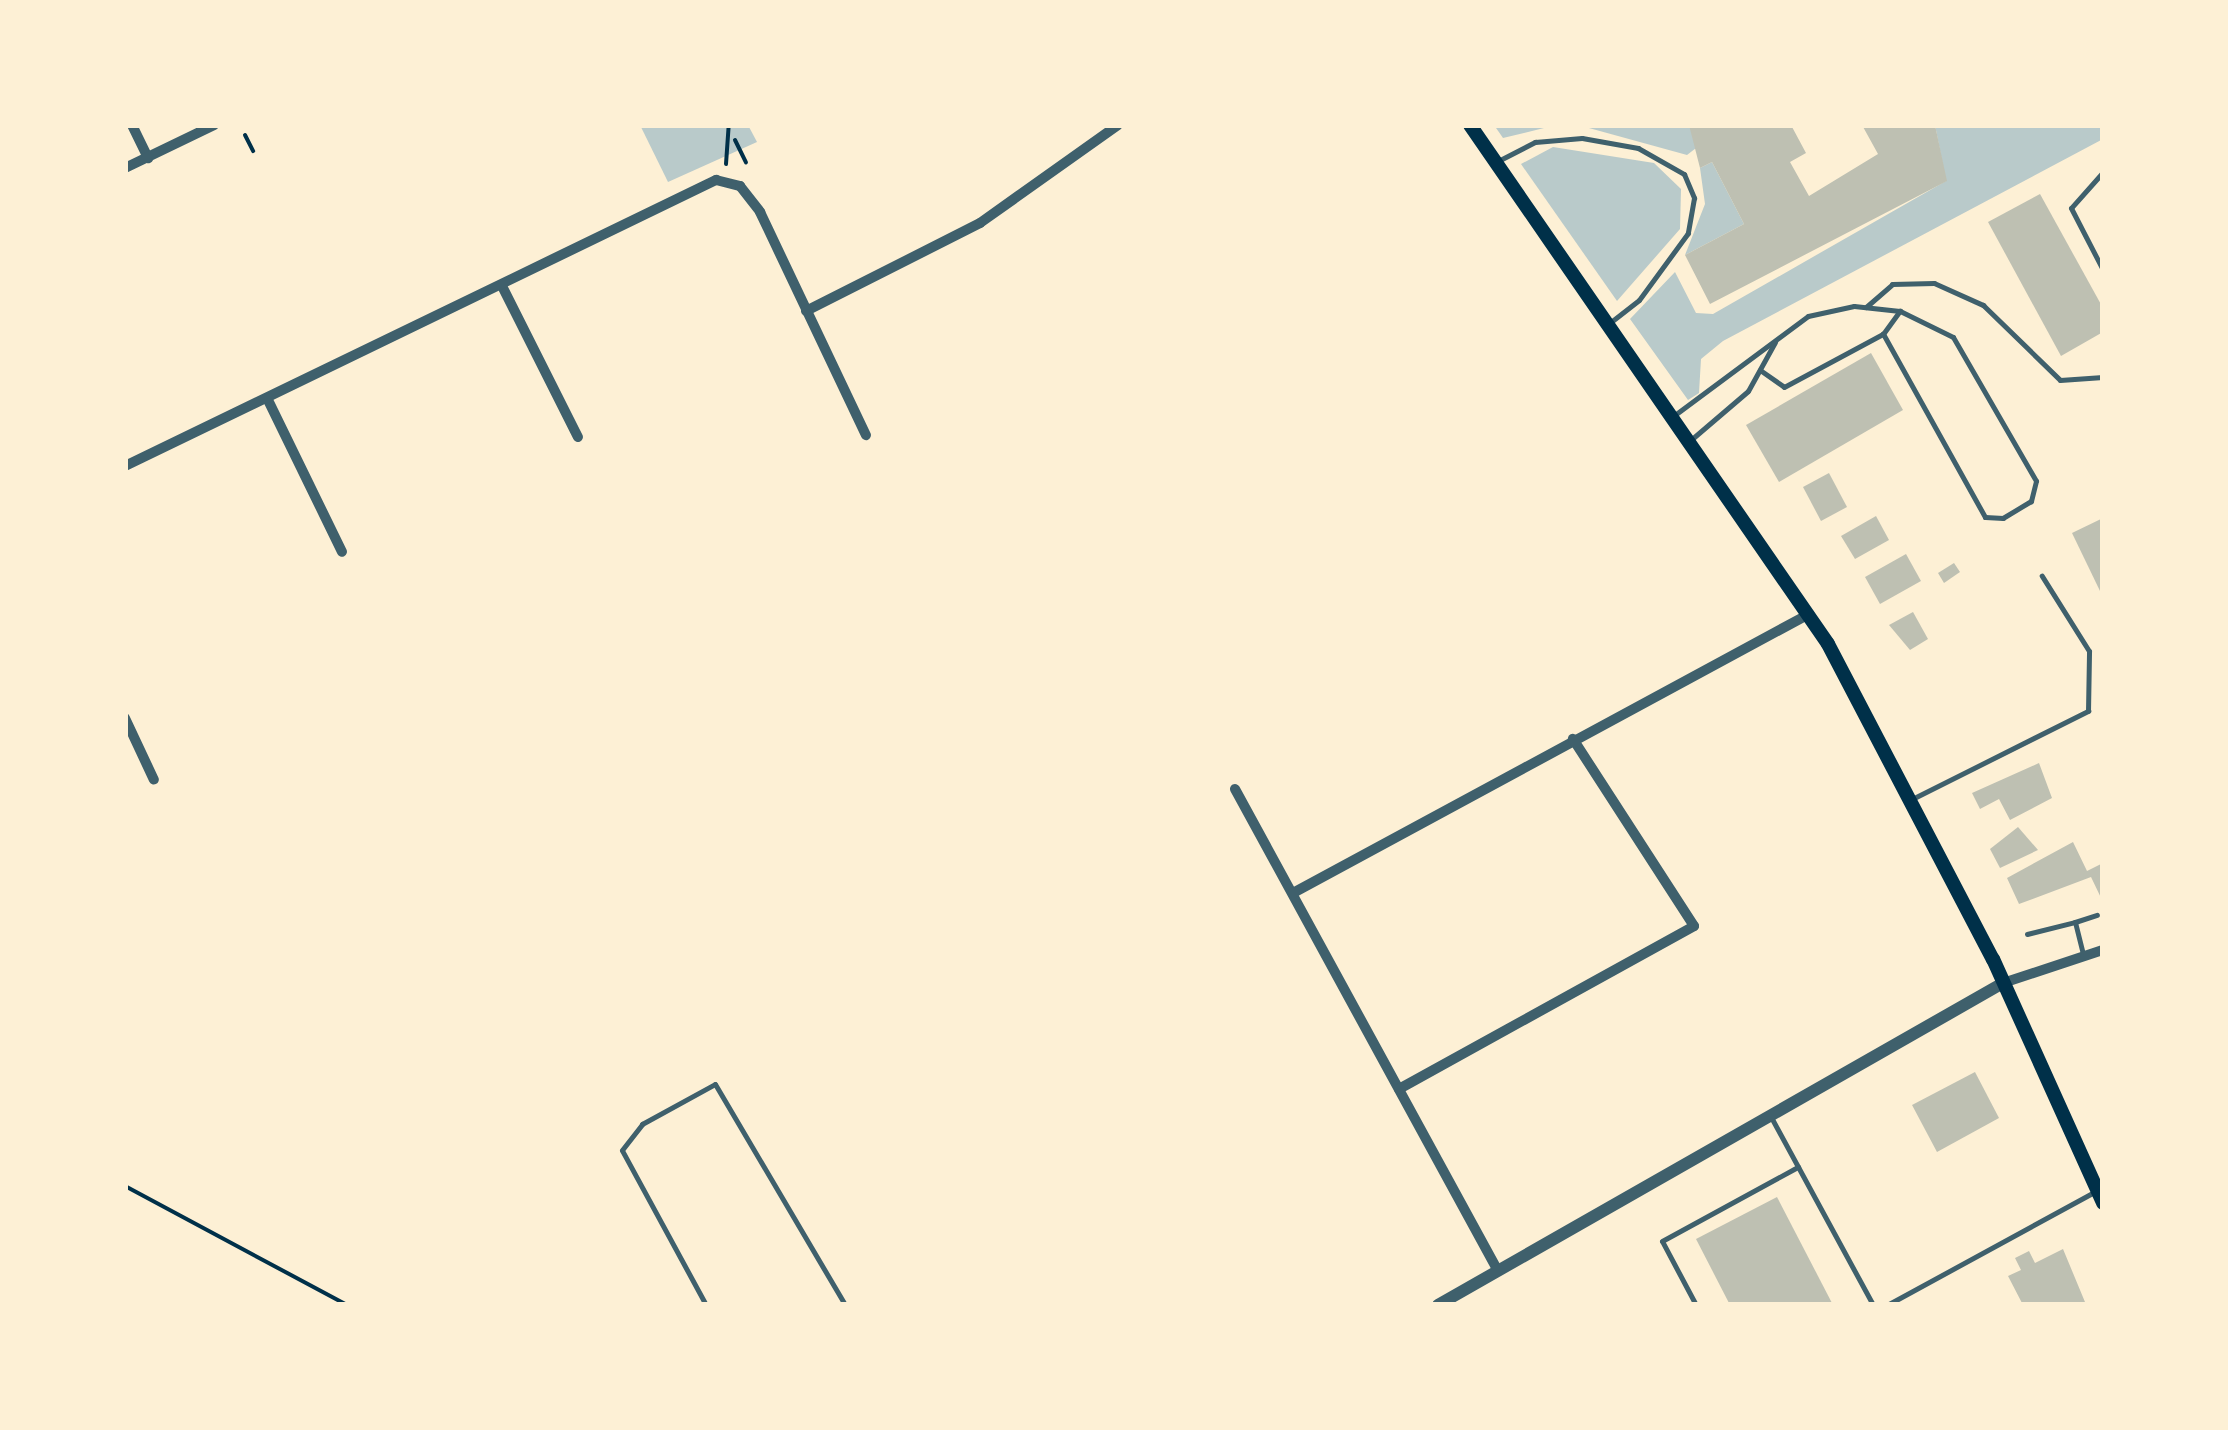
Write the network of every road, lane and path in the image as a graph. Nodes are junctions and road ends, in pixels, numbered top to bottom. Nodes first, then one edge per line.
1 (132, 125) edge
2 (214, 125) edge
3 (729, 125) edge
4 (1118, 125) edge
5 (1470, 125) edge
6 (245, 135) dead end
7 (734, 137) junction
8 (253, 151) dead end
9 (148, 158) junction
10 (746, 162) dead end
11 (1496, 162) junction
12 (726, 164) dead end
13 (125, 168) edge
14 (2103, 172) edge
15 (2103, 270) edge
16 (502, 286) junction
17 (1866, 307) junction
18 (806, 311) junction
19 (1900, 311) junction
20 (1610, 322) junction
21 (1883, 334) junction
22 (1776, 340) junction
23 (1760, 370) junction
24 (2103, 376) edge
25 (266, 398) junction
26 (1676, 414) junction
27 (866, 434) dead end
28 (578, 437) dead end
29 (1693, 438) junction
30 (125, 466) edge
31 (342, 552) dead end
32 (2042, 576) dead end
33 (1810, 614) junction
34 (125, 718) edge
35 (1573, 739) junction
36 (154, 780) dead end
37 (1235, 789) dead end
38 (1914, 798) junction
39 (1293, 892) junction
40 (2097, 915) dead end
41 (2074, 922) junction
42 (2027, 934) dead end
43 (2103, 950) edge
44 (2084, 954) junction
45 (2003, 983) junction
46 (1400, 1088) junction
47 (1771, 1118) junction
48 (1798, 1166) junction
49 (125, 1186) edge
50 (2100, 1197) edge
51 (1498, 1272) junction
52 (347, 1305) edge
53 (706, 1305) edge
54 (846, 1305) edge
55 (1438, 1305) edge
56 (1696, 1305) edge
57 (1873, 1305) edge
58 (1888, 1305) edge

1 - 9 street
2 - 9 street
3 - 7 path
4 - 18 street
5 - 11 main road
6 - 8 path
7 - 10 path
7 - 12 path
9 - 13 street
11 - 20 main road
11 - 20 lane
14 - 15 lane
16 - 18 street
16 - 25 street
16 - 28 street
17 - 19 lane
17 - 22 lane
17 - 24 lane
18 - 27 street
19 - 21 lane
19 - 21 lane
20 - 26 main road
21 - 23 lane
22 - 23 lane
22 - 26 lane
23 - 29 lane
25 - 30 street
25 - 31 street
26 - 29 main road
29 - 33 main road
32 - 38 lane
33 - 35 street
33 - 38 main road
34 - 36 street
35 - 39 street
35 - 46 street
37 - 39 street
38 - 45 main road
39 - 46 street
40 - 41 lane
41 - 42 lane
41 - 44 lane
43 - 44 street
44 - 45 street
45 - 47 street
45 - 50 main road
46 - 51 street
47 - 48 lane
47 - 51 street
48 - 56 lane
48 - 57 lane
49 - 52 path
50 - 58 lane
51 - 55 street
53 - 54 lane

